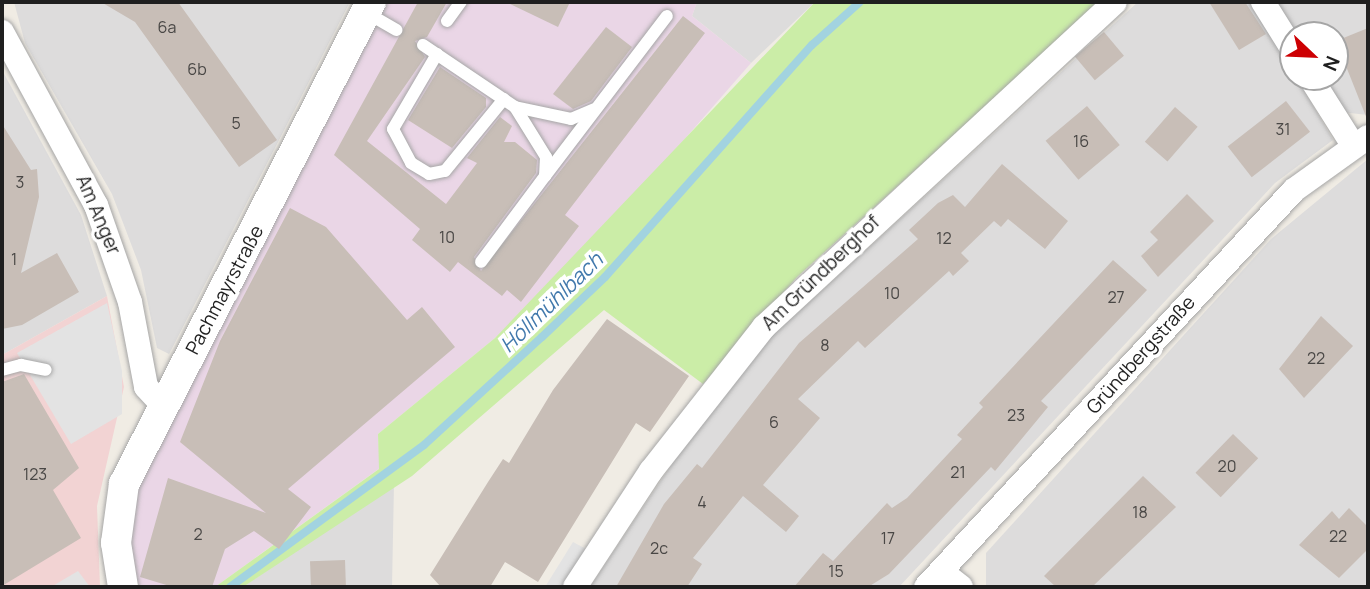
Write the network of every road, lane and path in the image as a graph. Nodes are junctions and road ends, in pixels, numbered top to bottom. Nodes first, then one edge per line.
1 (461, 2) edge
2 (1115, 2) edge
3 (1263, 2) edge
4 (369, 7) edge
5 (667, 16) dead end
6 (447, 21) dead end
7 (1279, 28) edge
8 (397, 30) dead end
9 (2, 32) edge
10 (423, 45) dead end
11 (437, 54) junction
12 (1321, 91) edge
13 (510, 103) junction
14 (598, 107) junction
15 (1360, 141) edge
16 (545, 176) junction
17 (481, 262) dead end
18 (2, 370) edge
19 (46, 370) dead end
20 (164, 406) junction
21 (943, 582) edge
22 (123, 587) edge
23 (575, 587) edge

1 - 6 lane
2 - 23 street, Am Gründberghof
3 - 7 street
4 - 8 lane
4 - 20 street, Pachmayrstraße
5 - 14 lane
9 - 20 street, Am Anger
10 - 11 lane
11 - 13 lane
11 - 13 lane
12 - 15 street
13 - 14 lane
13 - 16 lane
14 - 16 lane
15 - 21 street, Gründbergstraße
16 - 17 lane
18 - 19 lane
20 - 22 street, Pachmayrstraße

